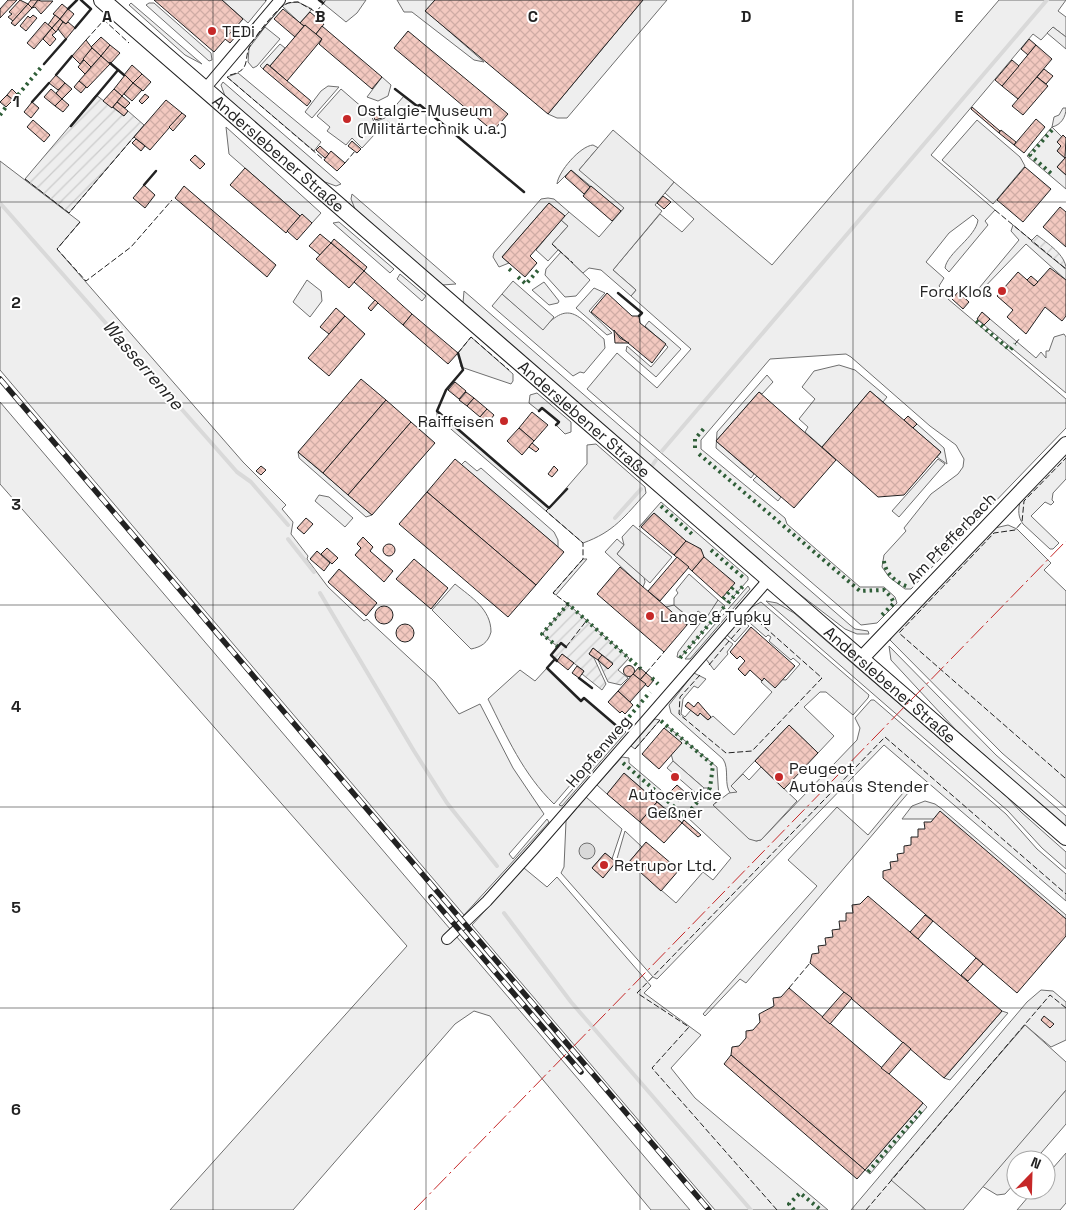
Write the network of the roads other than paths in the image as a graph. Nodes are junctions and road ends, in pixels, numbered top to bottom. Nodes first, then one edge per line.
1 (102, 0) edge
2 (280, 0) edge
3 (204, 90) junction
4 (1066, 444) edge
5 (768, 580) junction
6 (862, 658) junction
7 (1066, 837) edge
8 (447, 939) dead end

1 - 3 main road, Anderslebener Straße
2 - 3 street
3 - 5 main road, Anderslebener Straße
4 - 6 street, Am Pfefferbach
5 - 6 main road, Anderslebener Straße
5 - 8 street, Hopfenweg
6 - 7 main road, Anderslebener Straße

